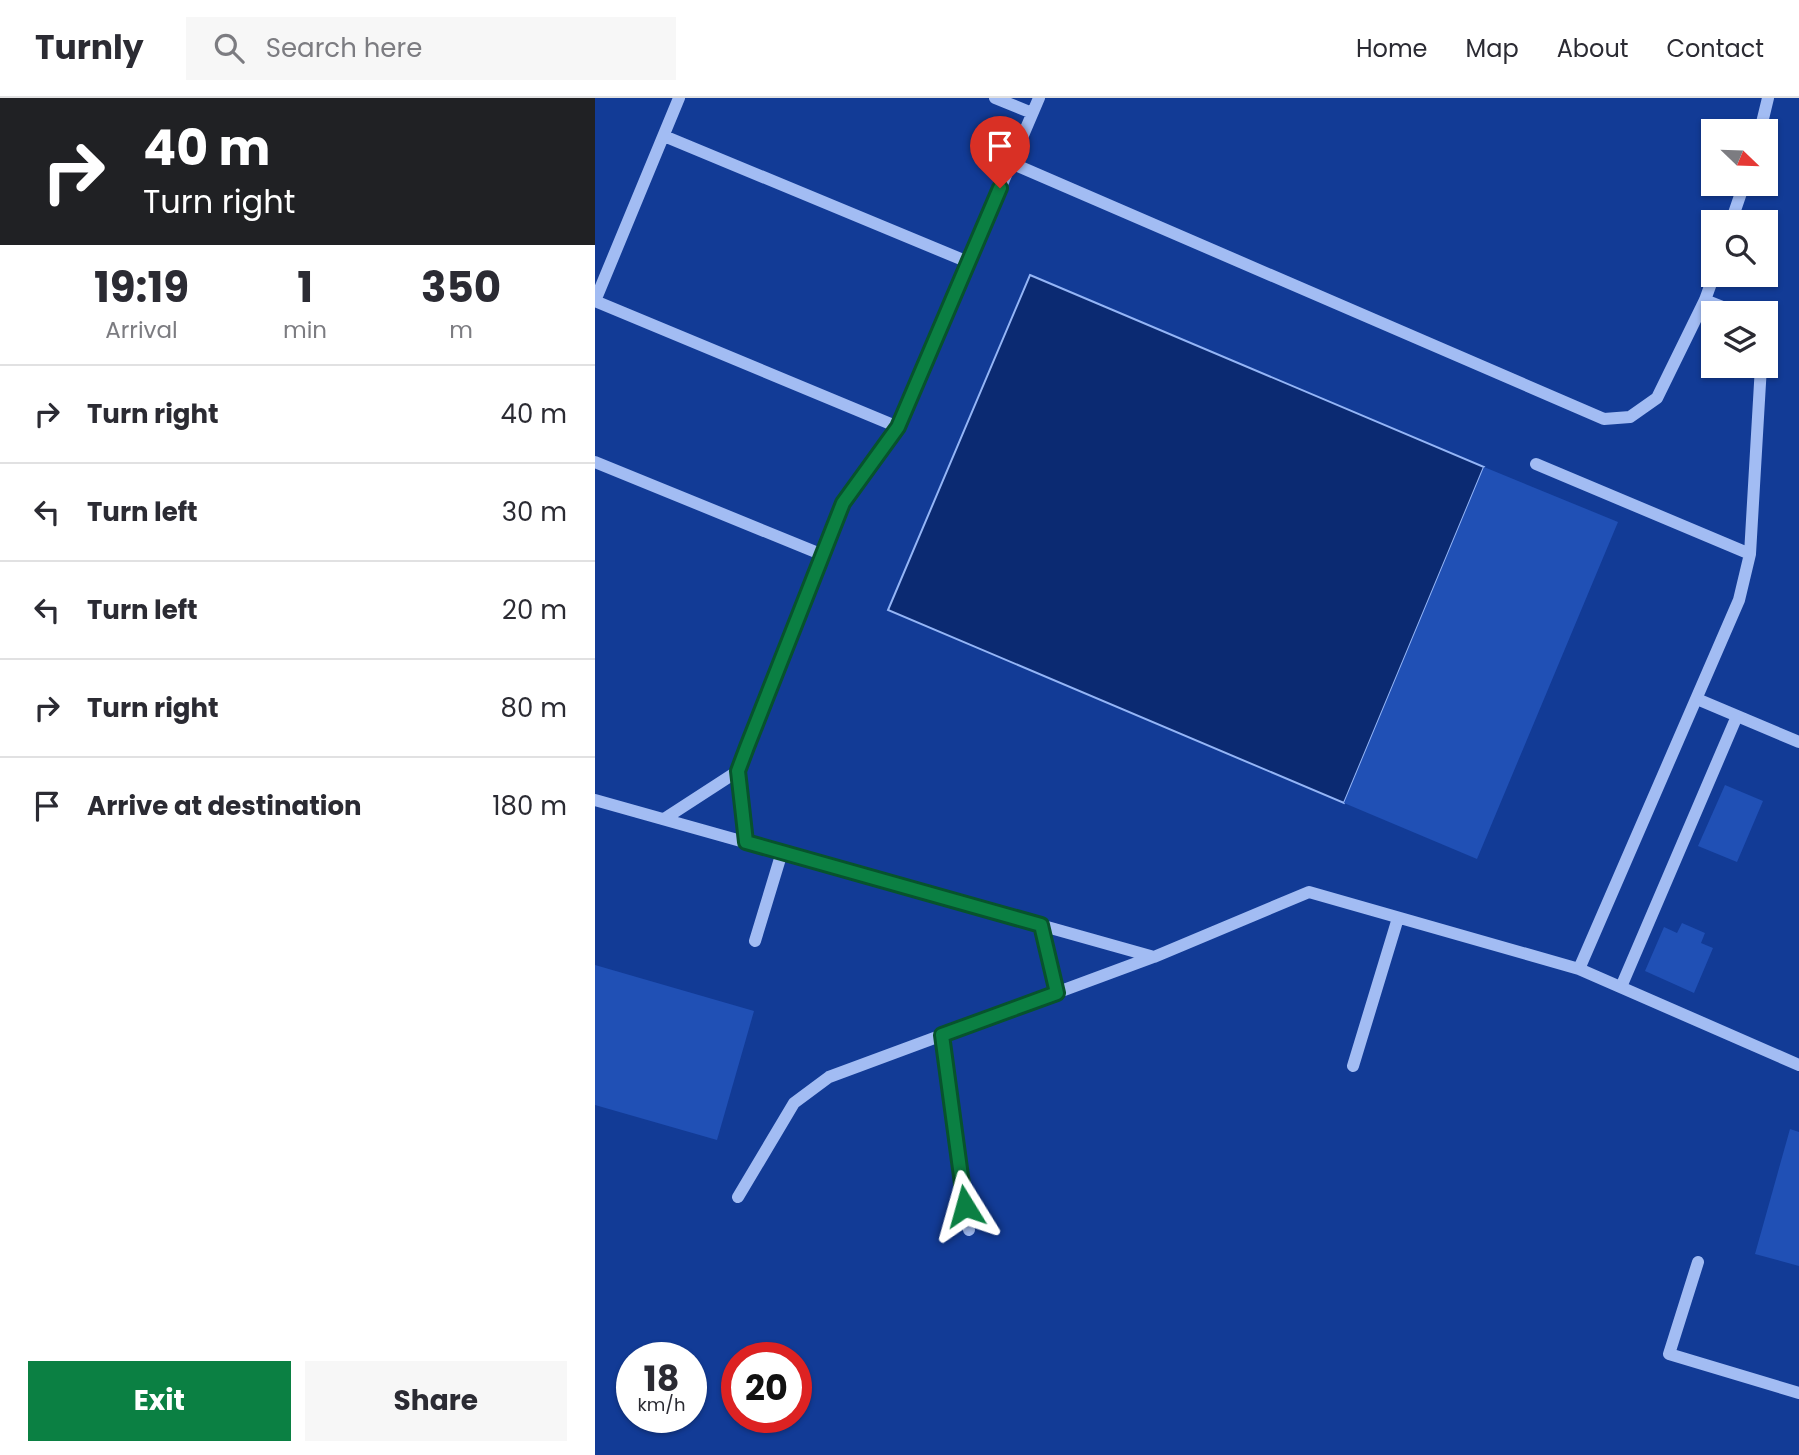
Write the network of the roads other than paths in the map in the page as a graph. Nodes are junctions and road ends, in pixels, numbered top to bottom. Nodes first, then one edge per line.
1 (680, 98) edge
2 (995, 98) edge
3 (1039, 98) edge
4 (1768, 98) edge
5 (1032, 113) junction
6 (1763, 119) edge
7 (664, 136) junction
8 (1011, 163) junction
9 (968, 262) junction
10 (1710, 287) edge
11 (1706, 300) joint
12 (595, 301) edge
13 (1760, 378) edge
14 (898, 427) junction
15 (595, 462) edge
16 (1536, 464) dead end
17 (1750, 554) junction
18 (823, 555) junction
19 (1696, 699) junction
20 (1737, 716) junction
21 (1799, 742) edge
22 (738, 771) junction
23 (595, 800) edge
24 (664, 819) junction
25 (746, 842) junction
26 (782, 852) junction
27 (1398, 918) junction
28 (1041, 925) junction
29 (755, 941) dead end
30 (1154, 957) junction
31 (1579, 969) junction
32 (1621, 987) junction
33 (1057, 993) junction
34 (942, 1035) junction
35 (1799, 1065) edge
36 (1353, 1066) dead end
37 (738, 1197) dead end
38 (969, 1230) dead end
39 (1698, 1262) dead end
40 (1799, 1393) edge

1 - 7 lane
2 - 5 lane
3 - 5 lane
4 - 6 lane
5 - 8 lane
7 - 9 lane
7 - 12 lane
8 - 9 lane
8 - 11 lane
9 - 14 lane
10 - 11 lane
12 - 14 lane
13 - 17 lane
14 - 18 lane
15 - 18 lane
16 - 17 lane
17 - 19 lane
18 - 22 lane
19 - 20 lane
19 - 31 lane
20 - 21 lane
20 - 32 lane
22 - 24 lane
22 - 25 lane
23 - 24 lane
24 - 25 lane
25 - 26 lane
26 - 28 lane
26 - 29 lane
27 - 30 lane
27 - 31 lane
27 - 36 lane
28 - 30 lane
28 - 33 lane
30 - 33 lane
31 - 32 lane
32 - 35 lane
33 - 34 lane
34 - 37 lane
34 - 38 lane
39 - 40 lane

